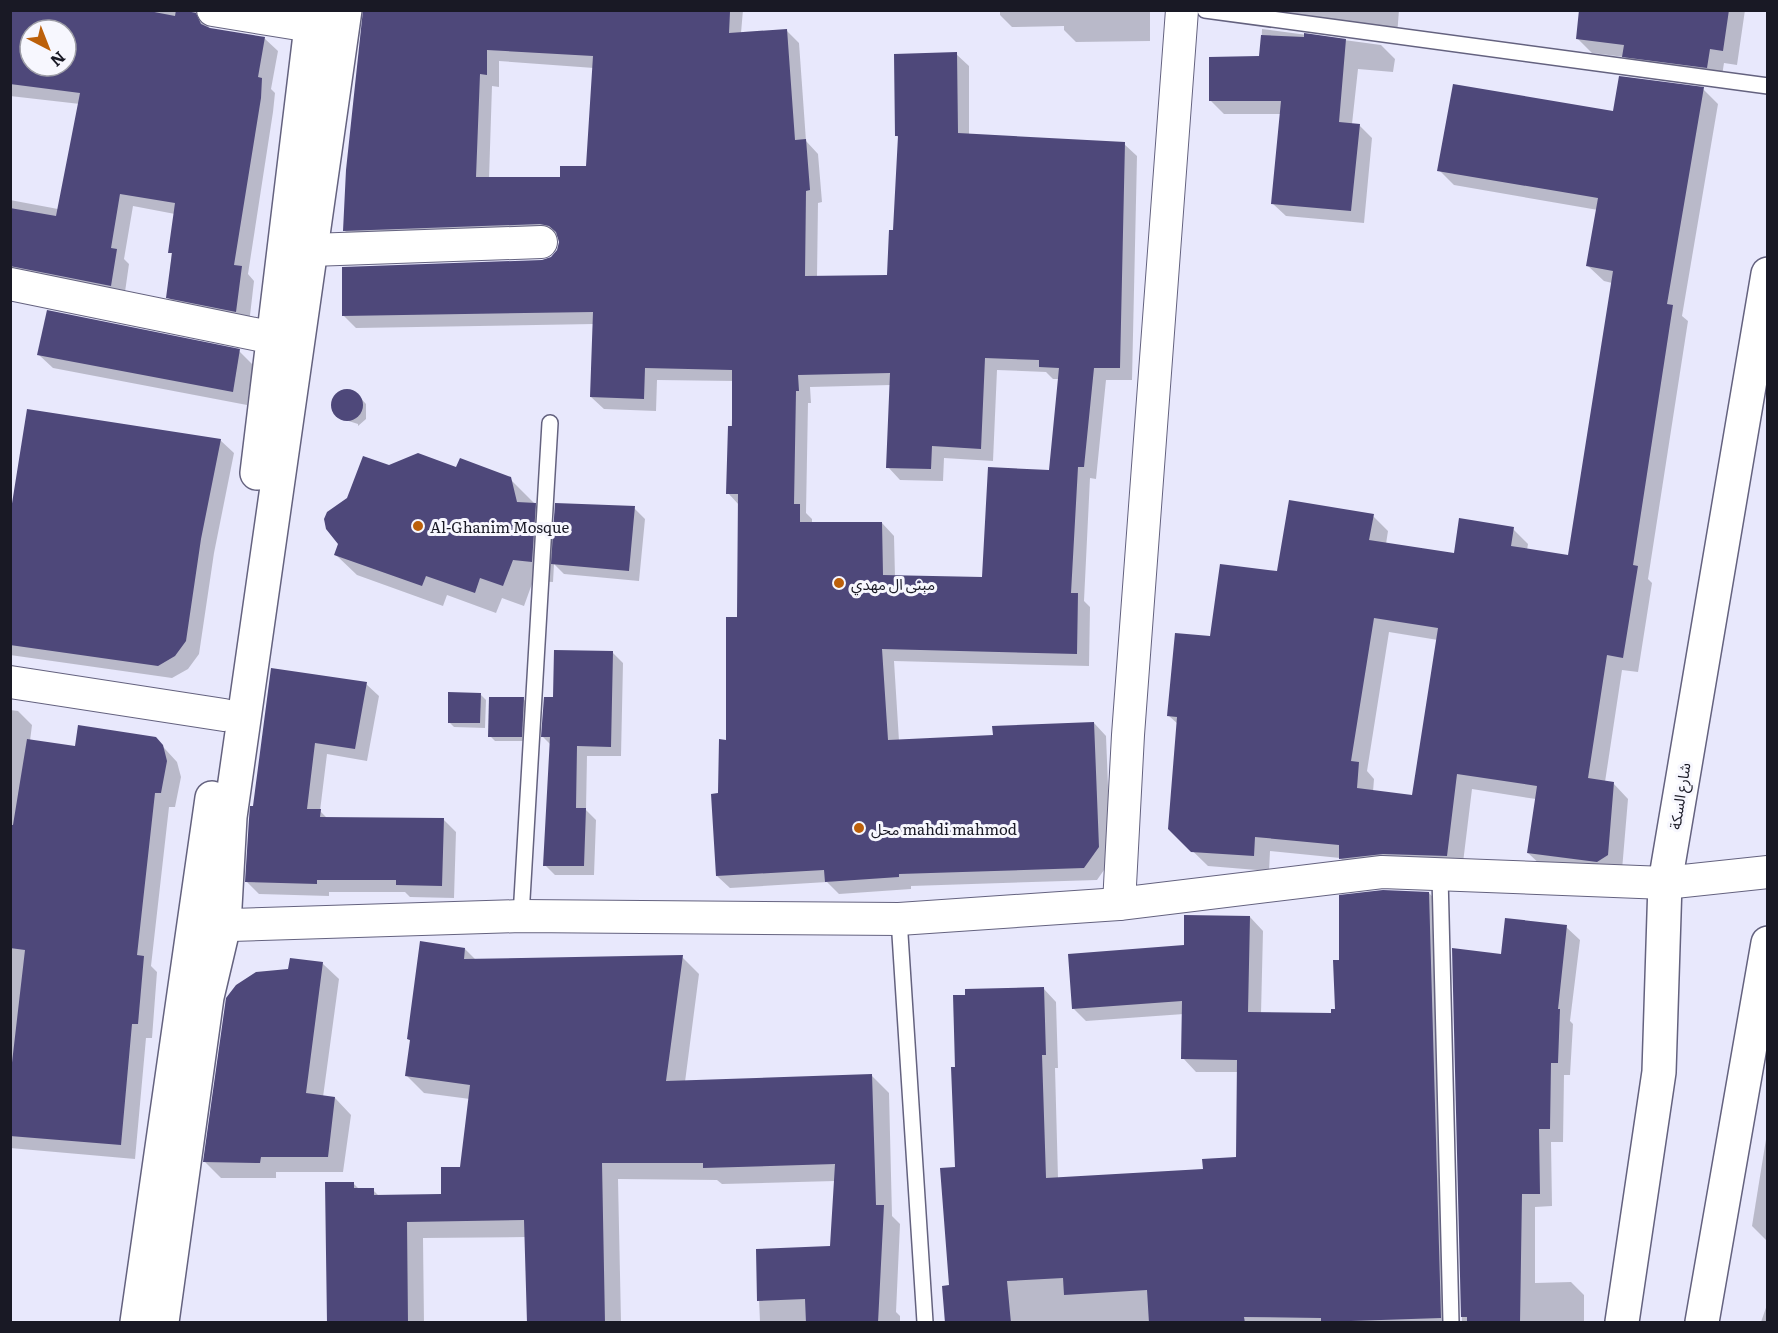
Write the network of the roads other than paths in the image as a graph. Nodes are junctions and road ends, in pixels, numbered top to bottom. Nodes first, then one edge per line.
1 (213, 10) edge
2 (345, 10) edge
3 (1182, 10) edge
4 (1204, 10) edge
5 (312, 18) edge
6 (1767, 86) edge
7 (541, 242) dead end
8 (311, 250) junction
9 (1767, 274) edge
10 (10, 284) edge
11 (274, 338) junction
12 (550, 423) dead end
13 (10, 682) edge
14 (224, 715) junction
15 (1767, 872) edge
16 (1440, 876) junction
17 (1665, 884) junction
18 (1119, 904) junction
19 (521, 916) junction
20 (899, 919) junction
21 (209, 925) junction
22 (1767, 943) edge
23 (137, 1323) edge
24 (162, 1323) edge
25 (925, 1323) edge
26 (1451, 1323) edge
27 (1622, 1323) edge
28 (1702, 1323) edge

1 - 5 street
2 - 8 street
3 - 18 street
4 - 6 lane
5 - 11 street
7 - 8 street
8 - 21 street
9 - 17 street, شارع السكة
10 - 11 street
11 - 14 street
12 - 19 lane
13 - 14 street
14 - 21 street
15 - 17 street
16 - 17 street
16 - 18 street
16 - 26 lane
17 - 27 street, شارع السكة
18 - 20 street
19 - 20 street
19 - 21 street
20 - 25 lane
21 - 23 street
21 - 24 street
22 - 28 street

